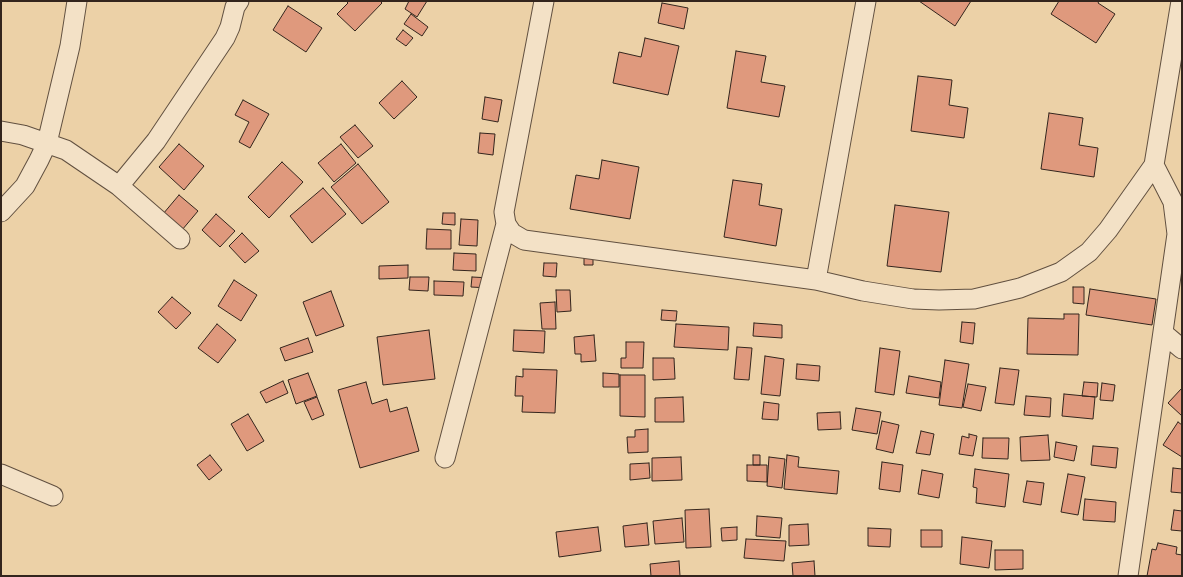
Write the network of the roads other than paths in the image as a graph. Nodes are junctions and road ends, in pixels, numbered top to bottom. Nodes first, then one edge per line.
1 (77, 1) edge
2 (239, 1) edge
3 (544, 1) edge
4 (866, 1) edge
5 (1181, 1) edge
6 (1, 131) edge
7 (47, 143) junction
8 (1154, 165) junction
9 (119, 186) junction
10 (1, 212) edge
11 (506, 224) junction
12 (180, 239) dead end
13 (816, 280) junction
14 (1163, 333) junction
15 (1182, 349) edge
16 (445, 458) dead end
17 (1, 474) edge
18 (53, 496) dead end
19 (1128, 576) edge

1 - 7 street
2 - 9 street
3 - 11 street
4 - 13 street
5 - 8 street
6 - 7 street
7 - 9 street
7 - 10 street
8 - 13 street
8 - 14 street
9 - 12 street
11 - 13 street
11 - 16 street
14 - 15 street
14 - 19 street
17 - 18 street

